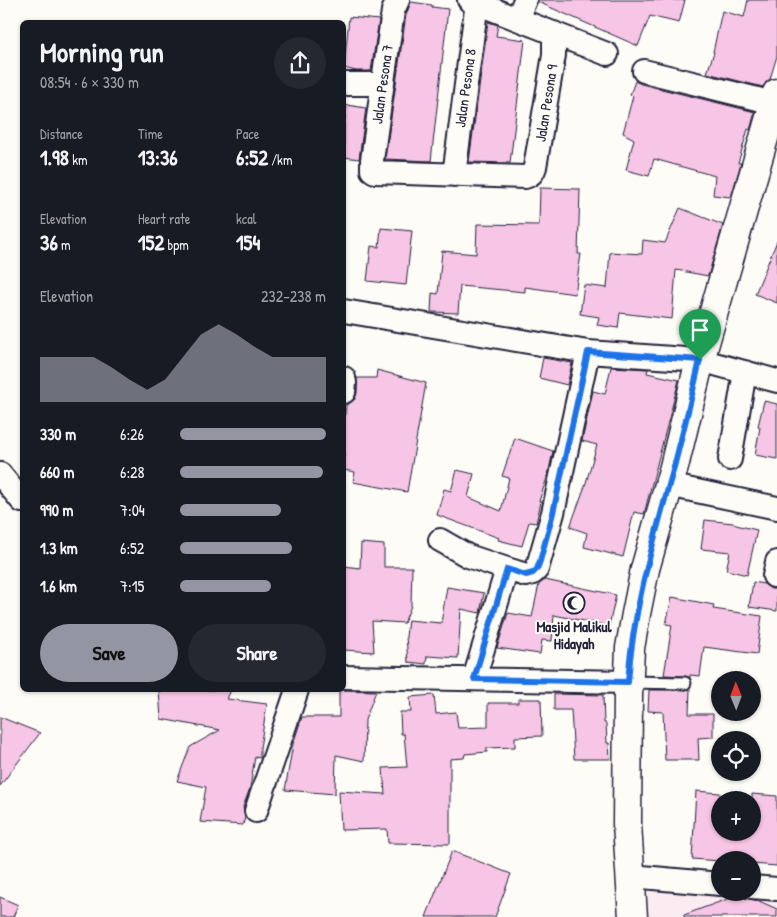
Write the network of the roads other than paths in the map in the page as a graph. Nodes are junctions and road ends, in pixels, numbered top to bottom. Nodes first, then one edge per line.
1 (398, 0) edge
2 (473, 1) edge
3 (521, 9) edge
4 (554, 33) junction
5 (607, 54) dead end
6 (644, 71) dead end
7 (346, 84) edge
8 (383, 84) junction
9 (776, 98) edge
10 (454, 175) junction
11 (346, 311) edge
12 (588, 352) junction
13 (700, 360) junction
14 (745, 372) junction
15 (777, 380) edge
16 (730, 459) dead end
17 (0, 474) edge
18 (668, 486) junction
19 (20, 499) edge
20 (777, 508) edge
21 (440, 540) dead end
22 (507, 569) junction
23 (346, 677) edge
24 (474, 679) junction
25 (628, 682) junction
26 (685, 683) dead end
27 (296, 692) edge
28 (256, 811) dead end
29 (631, 876) junction
30 (711, 883) edge
31 (761, 888) edge
32 (777, 889) edge
33 (633, 917) edge

1 - 8 street, Jalan Pesona 7
2 - 3 street
2 - 10 street, Jalan Pesona 8
3 - 4 street
4 - 5 street
4 - 10 street, Jalan Pesona 9
6 - 9 street
7 - 8 street
8 - 10 street, Jalan Pesona 7
9 - 13 street
11 - 12 street
12 - 13 street
12 - 22 street
13 - 14 street
13 - 18 street
14 - 15 street
14 - 16 street
17 - 19 street
18 - 20 street
18 - 25 street
21 - 22 street
22 - 24 street
23 - 24 street
24 - 25 street
25 - 26 lane
25 - 29 street
27 - 28 street
29 - 30 street
29 - 33 street
31 - 32 street

